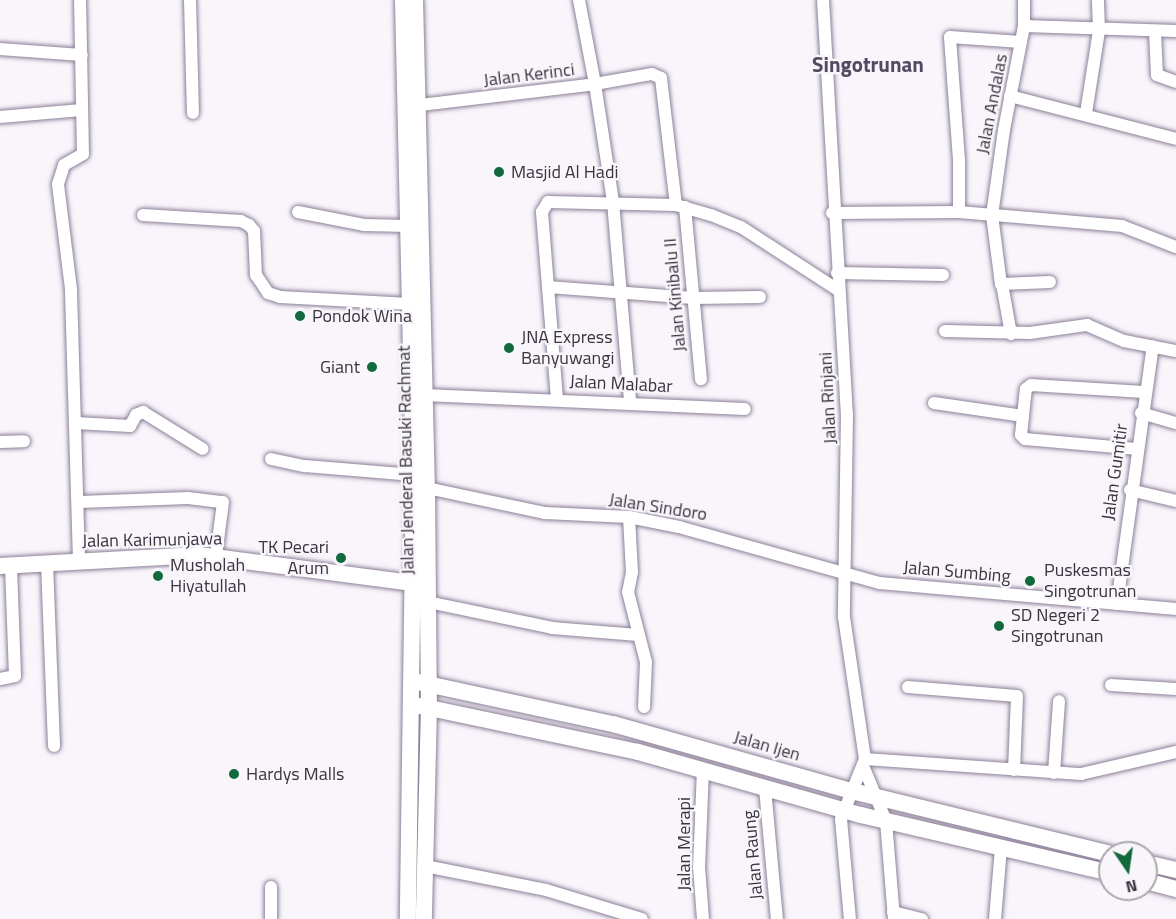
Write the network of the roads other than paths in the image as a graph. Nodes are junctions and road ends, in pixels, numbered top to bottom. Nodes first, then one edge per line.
1 (80, 0) edge
2 (190, 0) edge
3 (403, 0) edge
4 (415, 0) edge
5 (579, 0) edge
6 (823, 0) edge
7 (1022, 0) edge
8 (1098, 0) edge
9 (1024, 26) junction
10 (1099, 31) junction
11 (1155, 31) junction
12 (1176, 31) edge
13 (1021, 42) junction
14 (0, 49) edge
15 (82, 55) junction
16 (1176, 82) edge
17 (595, 84) junction
18 (1010, 96) junction
19 (420, 105) junction
20 (82, 110) junction
21 (193, 113) dead end
22 (1086, 113) junction
23 (0, 117) edge
24 (1176, 139) edge
25 (613, 202) junction
26 (681, 206) junction
27 (298, 212) dead end
28 (959, 212) junction
29 (832, 213) junction
30 (143, 215) dead end
31 (992, 215) junction
32 (409, 226) junction
33 (1176, 247) edge
34 (416, 248) junction
35 (837, 273) junction
36 (943, 275) dead end
37 (1050, 282) dead end
38 (1002, 284) junction
39 (548, 288) junction
40 (838, 290) junction
41 (621, 293) junction
42 (760, 297) dead end
43 (694, 298) junction
44 (410, 304) junction
45 (945, 331) dead end
46 (1011, 334) junction
47 (1153, 346) junction
48 (1176, 351) edge
49 (701, 379) dead end
50 (1144, 392) junction
51 (424, 395) junction
52 (557, 399) junction
53 (630, 402) junction
54 (934, 403) dead end
55 (745, 409) dead end
56 (1141, 413) junction
57 (1023, 416) junction
58 (76, 423) junction
59 (1176, 423) edge
60 (24, 441) dead end
61 (0, 442) edge
62 (203, 448) dead end
63 (1136, 449) junction
64 (271, 459) dead end
65 (414, 475) junction
66 (427, 488) junction
67 (1130, 490) junction
68 (1176, 501) edge
69 (80, 502) junction
70 (629, 517) junction
71 (216, 556) junction
72 (79, 561) junction
73 (47, 563) junction
74 (6, 566) edge
75 (843, 575) junction
76 (411, 583) junction
77 (428, 602) junction
78 (1117, 604) junction
79 (1176, 609) edge
80 (638, 635) junction
81 (0, 679) edge
82 (411, 681) junction
83 (428, 683) junction
84 (1111, 685) dead end
85 (908, 687) dead end
86 (1176, 689) edge
87 (1059, 701) dead end
88 (411, 705) junction
89 (429, 707) junction
90 (644, 707) dead end
91 (54, 746) dead end
92 (1176, 752) edge
93 (865, 763) junction
94 (703, 769) junction
95 (1014, 770) junction
96 (1054, 774) junction
97 (765, 788) junction
98 (852, 791) junction
99 (878, 798) junction
100 (842, 810) junction
101 (886, 821) junction
102 (1001, 847) junction
103 (1098, 851) edge
104 (1158, 865) edge
105 (425, 866) junction
106 (1098, 870) edge
107 (1176, 870) edge
108 (1158, 885) edge
109 (271, 887) dead end
110 (1176, 889) edge
111 (893, 915) edge
112 (271, 919) edge
113 (408, 919) edge
114 (424, 919) edge
115 (642, 919) edge
116 (703, 919) edge
117 (777, 919) edge
118 (850, 919) edge
119 (922, 919) edge
120 (995, 919) edge

1 - 15 street
2 - 21 street
3 - 32 street, Jalan Jenderal Basuki Rachmat
4 - 19 street, Jalan Jenderal Basuki Rachmat
5 - 17 street
6 - 29 street, Jalan Rinjani
7 - 9 street, Jalan Andalas
8 - 10 street
9 - 10 street
9 - 13 street, Jalan Andalas
10 - 11 street
10 - 22 street
11 - 12 street
11 - 16 street
13 - 18 street, Jalan Andalas
13 - 28 street
14 - 15 street
15 - 20 street
17 - 19 street, Jalan Kerinci
17 - 25 street, Jalan Kerinci
17 - 26 street, Jalan Kinibalu II
18 - 22 street
18 - 31 street, Jalan Andalas
19 - 34 street, Jalan Jenderal Basuki Rachmat
20 - 23 street
20 - 58 street
22 - 24 street
25 - 26 street
25 - 39 street
25 - 41 street, Jalan Kerinci
26 - 40 street
26 - 43 street, Jalan Kinibalu II
27 - 32 street
28 - 29 street
28 - 31 street
29 - 35 street, Jalan Rinjani
30 - 44 street
31 - 33 street
31 - 38 street, Jalan Andalas
32 - 34 street, Jalan Jenderal Basuki Rachmat
34 - 44 street, Jalan Jenderal Basuki Rachmat
34 - 51 street, Jalan Jenderal Basuki Rachmat
35 - 36 street
35 - 40 street, Jalan Rinjani
37 - 38 street
38 - 46 street, Jalan Andalas
39 - 41 street
39 - 52 street
40 - 75 street, Jalan Rinjani
41 - 43 street
41 - 53 street, Jalan Kerinci
42 - 43 street
43 - 49 street, Jalan Kinibalu II
44 - 65 street, Jalan Jenderal Basuki Rachmat
45 - 46 street
46 - 47 street
47 - 48 street
47 - 50 street, Jalan Gumitir
50 - 56 street, Jalan Gumitir
50 - 57 street
51 - 52 street, Jalan Malabar
51 - 66 street, Jalan Jenderal Basuki Rachmat
52 - 53 street, Jalan Malabar
53 - 55 street, Jalan Malabar
54 - 57 street
56 - 59 street
56 - 63 street, Jalan Gumitir
57 - 63 street
58 - 62 street
58 - 69 street
60 - 61 street
63 - 67 street, Jalan Gumitir
64 - 65 street
65 - 76 street, Jalan Jenderal Basuki Rachmat
66 - 70 street, Jalan Sindoro
66 - 77 street, Jalan Jenderal Basuki Rachmat
67 - 68 street
67 - 78 street, Jalan Gumitir
69 - 71 street
69 - 72 street
70 - 75 street, Jalan Sindoro
70 - 80 street
71 - 72 street, Jalan Karimunjawa
71 - 76 street, Jalan Karimunjawa
72 - 73 street, Jalan Karimunjawa
73 - 74 street, Jalan Karimunjawa
73 - 91 street
74 - 81 street
75 - 78 street, Jalan Sumbing
75 - 93 street, Jalan Rinjani
76 - 82 street, Jalan Jenderal Basuki Rachmat
77 - 80 street
77 - 83 street, Jalan Jenderal Basuki Rachmat
78 - 79 street, Jalan Sumbing
80 - 90 street
82 - 83 street, Jalan Ijen
82 - 88 street, Jalan Jenderal Basuki Rachmat
83 - 89 street, Jalan Jenderal Basuki Rachmat
83 - 98 street, Jalan Ijen
84 - 86 street
85 - 95 street
87 - 96 street
88 - 89 street
88 - 113 street, Jalan Jenderal Basuki Rachmat
89 - 94 street
89 - 105 street, Jalan Jenderal Basuki Rachmat
92 - 96 street
93 - 95 street
93 - 98 street
93 - 99 street, Jalan Rinjani
94 - 97 street
94 - 116 street, Jalan Merapi
95 - 96 street
97 - 100 street
97 - 117 street, Jalan Raung
98 - 99 street, Jalan Ijen
98 - 100 street
99 - 101 street, Jalan Rinjani
99 - 103 street, Jalan Ijen
100 - 101 street
100 - 118 street
101 - 102 street
101 - 111 street, Jalan Rinjani
102 - 106 street
102 - 120 street
104 - 107 street
105 - 114 street, Jalan Jenderal Basuki Rachmat
105 - 115 street
108 - 110 street
109 - 112 street
111 - 119 street

